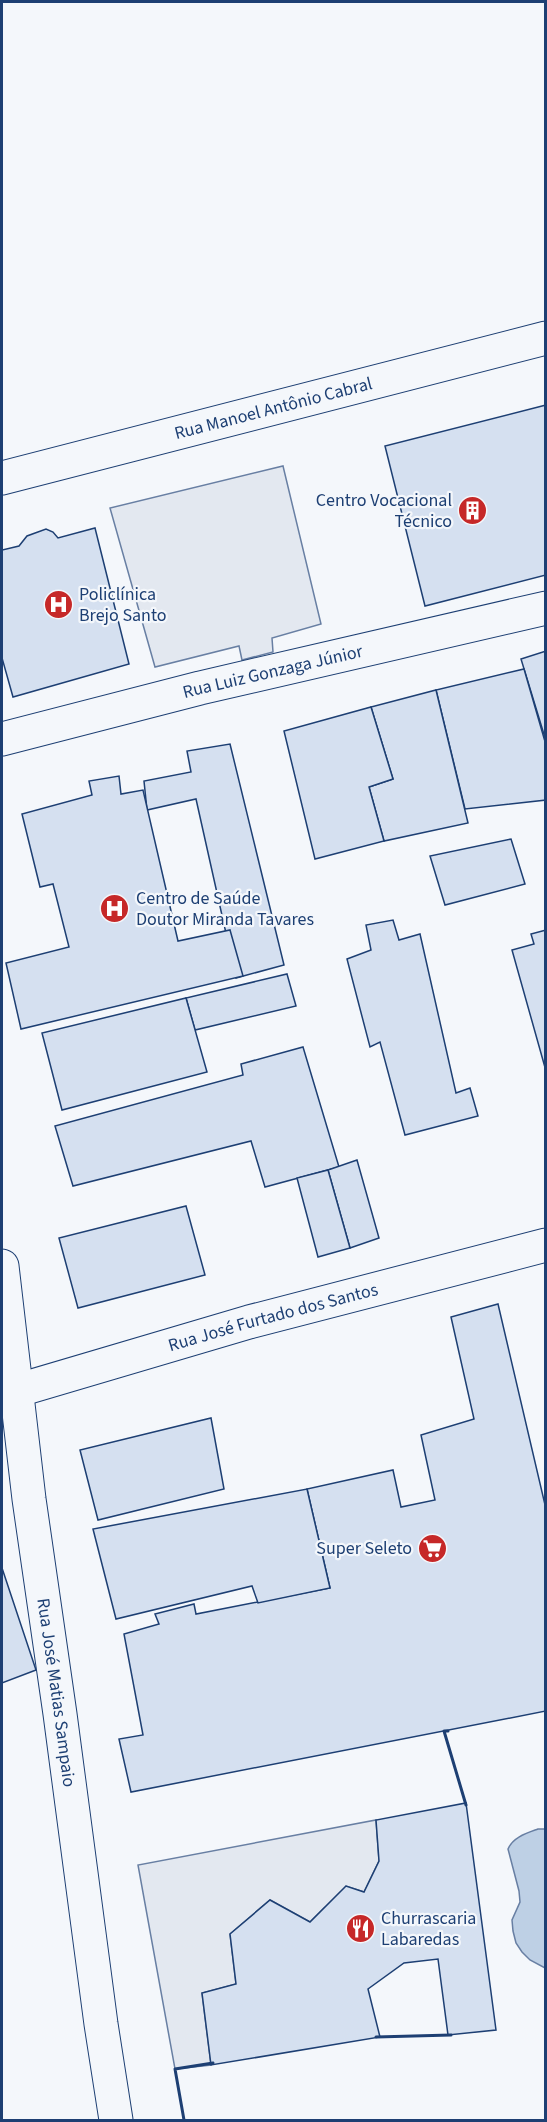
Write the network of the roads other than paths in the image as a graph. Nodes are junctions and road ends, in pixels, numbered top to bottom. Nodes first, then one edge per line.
1 (546, 338) edge
2 (2, 478) edge
3 (546, 608) edge
4 (2, 739) edge
5 (546, 1245) edge
6 (2, 1266) edge
7 (8, 1393) edge
8 (116, 2121) edge

1 - 2 street, Rua Manoel Antônio Cabral
3 - 4 street, Rua Luiz Gonzaga Júnior
5 - 7 street, Rua José Furtado dos Santos
6 - 7 street, Rua José Matias Sampaio
7 - 8 street, Rua José Matias Sampaio

